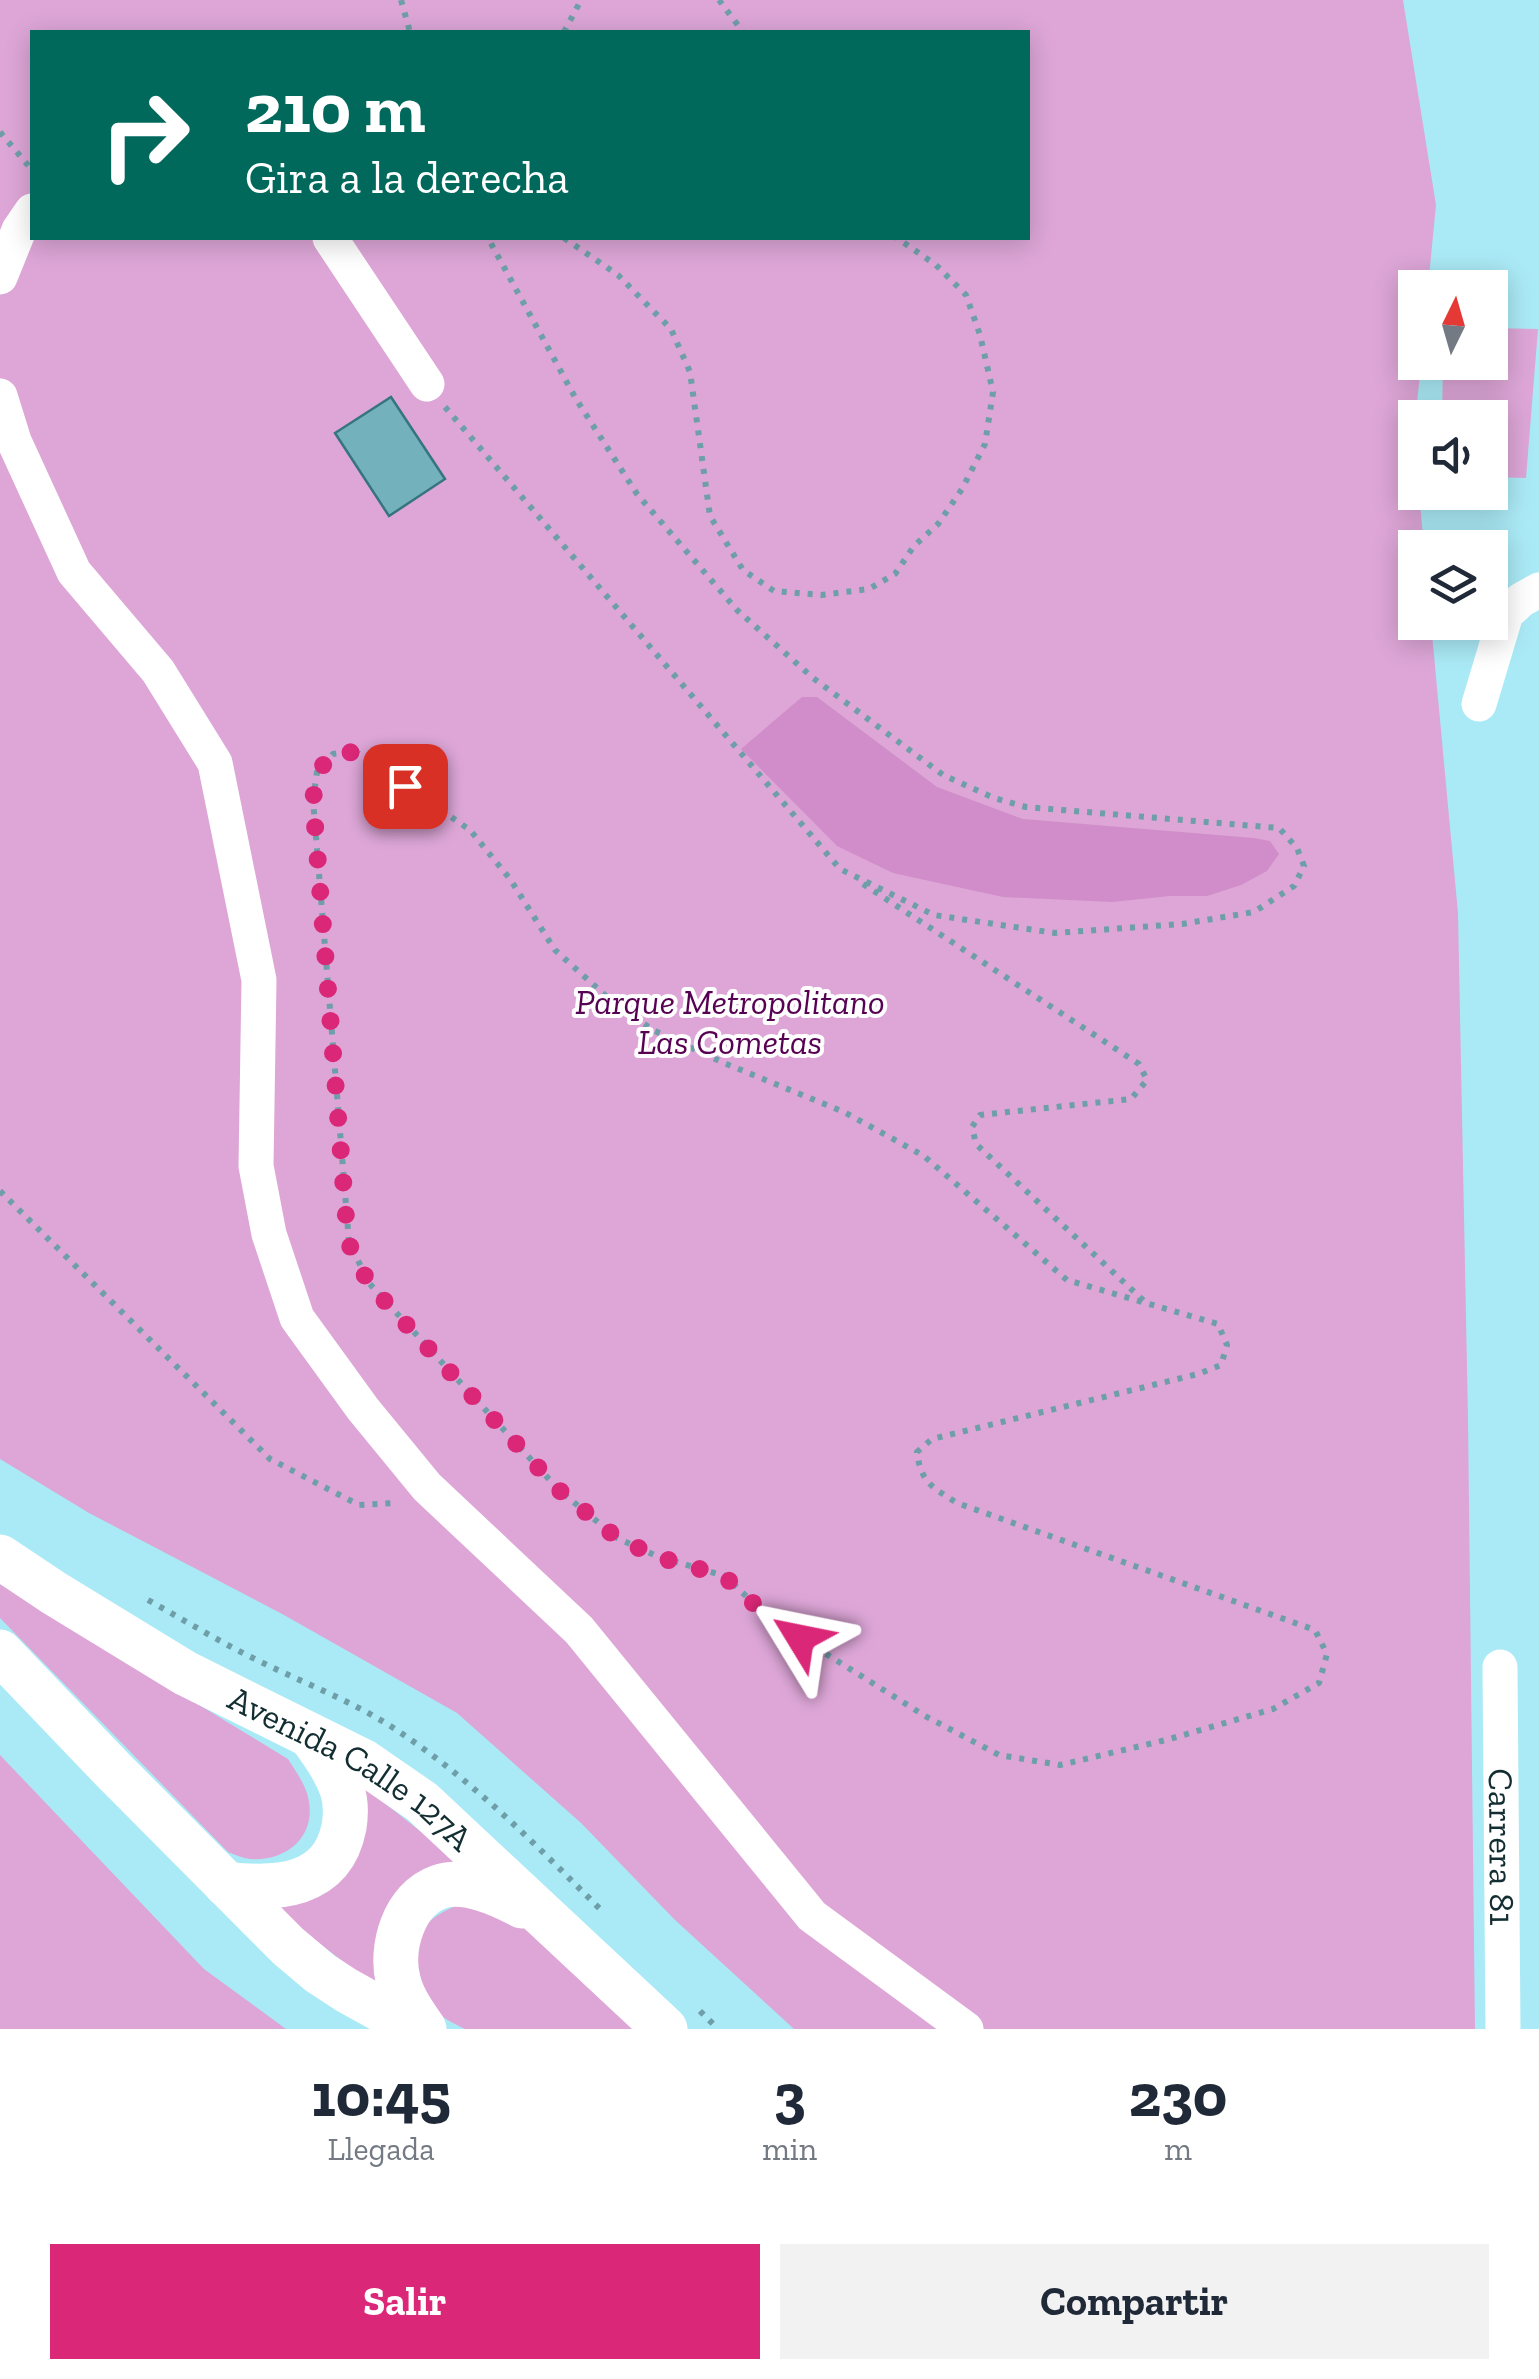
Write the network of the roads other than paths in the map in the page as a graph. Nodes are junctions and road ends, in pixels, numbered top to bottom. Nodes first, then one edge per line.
1 (30, 214) edge
2 (331, 240) edge
3 (0, 277) edge
4 (426, 384) road end
5 (0, 396) edge
6 (1539, 590) edge
7 (1479, 704) dead end
8 (0, 1557) edge
9 (0, 1652) edge
10 (1500, 1667) dead end
11 (311, 1736) junction
12 (226, 1884) junction
13 (546, 1918) junction
14 (420, 2029) edge
15 (665, 2029) edge
16 (966, 2029) edge
17 (1503, 2029) edge

1 - 3 street
2 - 4 street
5 - 16 street
6 - 7 street
8 - 11 main road, Avenida Calle 127A
9 - 12 main road
10 - 17 street, Carrera 81
11 - 12 main road
11 - 13 main road, Avenida Calle 127A
12 - 14 main road
13 - 14 main road
13 - 15 main road, Avenida Calle 127A

